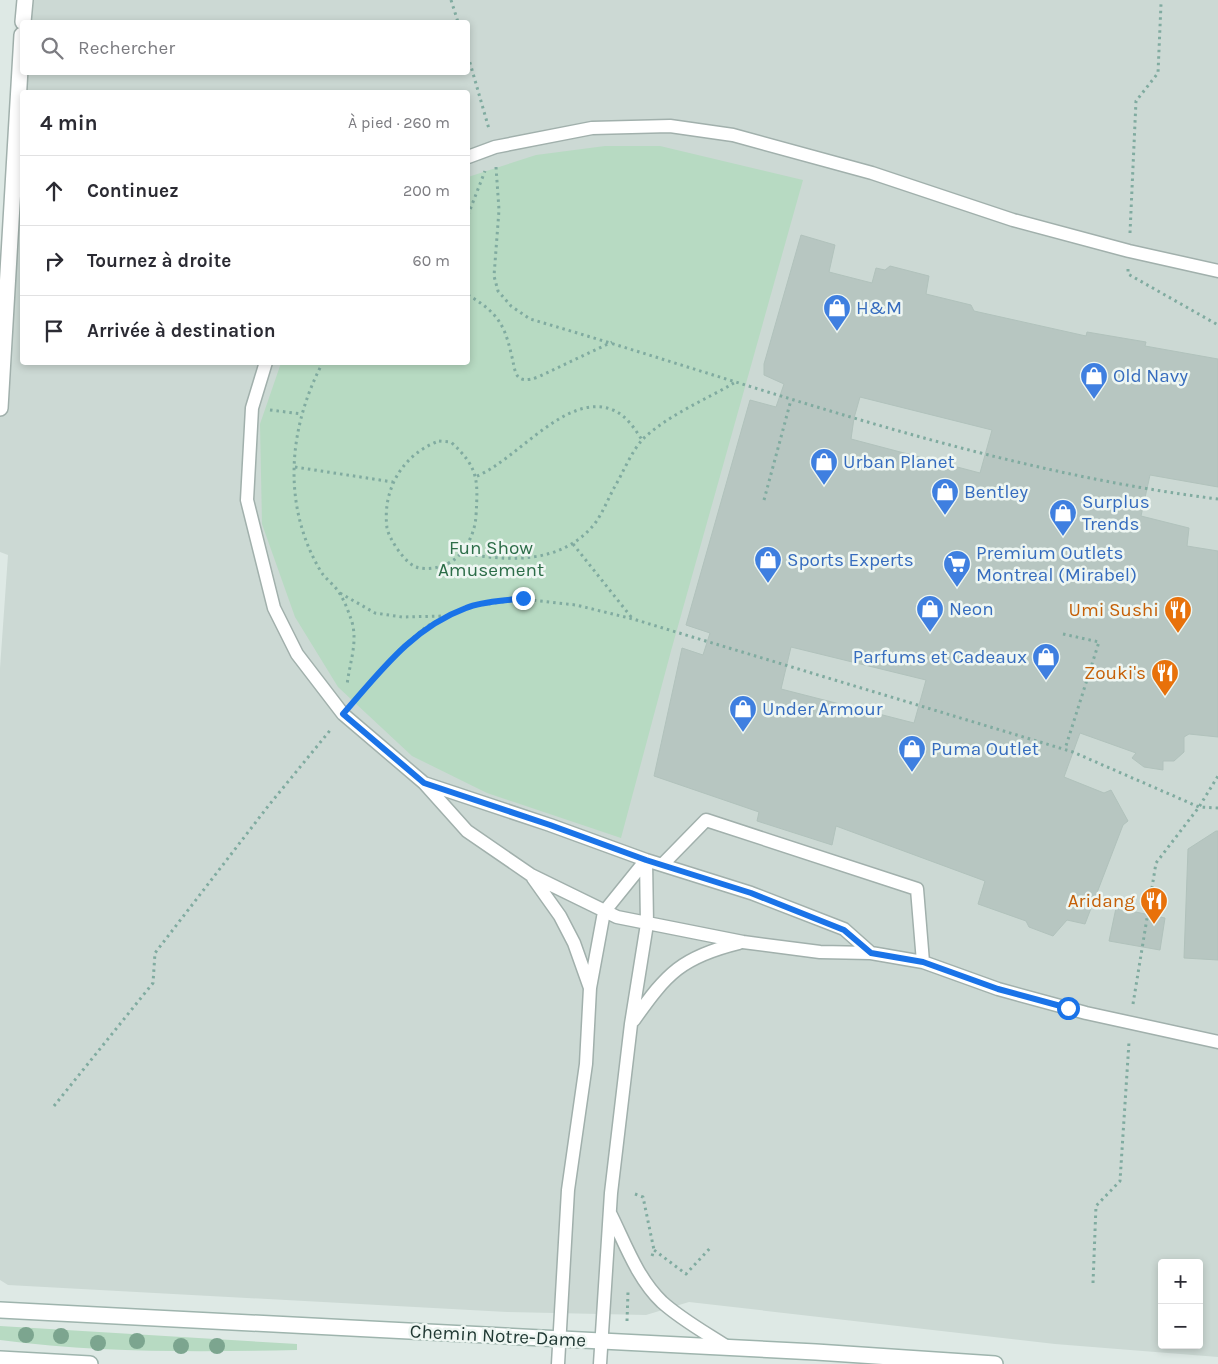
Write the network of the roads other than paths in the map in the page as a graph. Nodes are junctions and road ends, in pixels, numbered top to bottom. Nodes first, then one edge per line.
1 (25, 0) edge
2 (23, 20) edge
3 (20, 69) edge
4 (470, 157) edge
5 (1218, 271) edge
6 (265, 365) edge
7 (0, 408) edge
8 (424, 783) junction
9 (646, 860) junction
10 (662, 865) junction
11 (531, 875) junction
12 (604, 912) junction
13 (647, 924) junction
14 (743, 942) junction
15 (871, 953) junction
16 (923, 962) junction
17 (590, 988) junction
18 (631, 1024) junction
19 (1218, 1042) edge
20 (609, 1212) junction
21 (0, 1310) edge
22 (559, 1338) junction
23 (602, 1341) junction
24 (729, 1348) junction
25 (0, 1358) edge
26 (815, 1358) edge
27 (90, 1364) edge
28 (558, 1364) edge
29 (600, 1364) edge
30 (995, 1364) edge

1 - 2 street
3 - 7 street
4 - 5 lane
6 - 8 lane
8 - 9 lane
8 - 11 lane
9 - 10 lane
9 - 12 lane
9 - 13 lane
10 - 15 lane
10 - 16 lane
11 - 12 lane
11 - 17 lane
12 - 13 lane
12 - 17 lane
13 - 14 lane
13 - 18 lane
14 - 15 lane
14 - 18 lane
15 - 16 lane
16 - 19 lane
17 - 22 lane
18 - 20 lane
20 - 23 lane
20 - 24 lane
21 - 22 street, Chemin Notre-Dame
22 - 23 street, Chemin Notre-Dame
22 - 28 lane
23 - 24 street, Chemin Notre-Dame
23 - 29 lane
24 - 26 street, Chemin Notre-Dame
25 - 27 street
26 - 30 street, Chemin Notre-Dame

